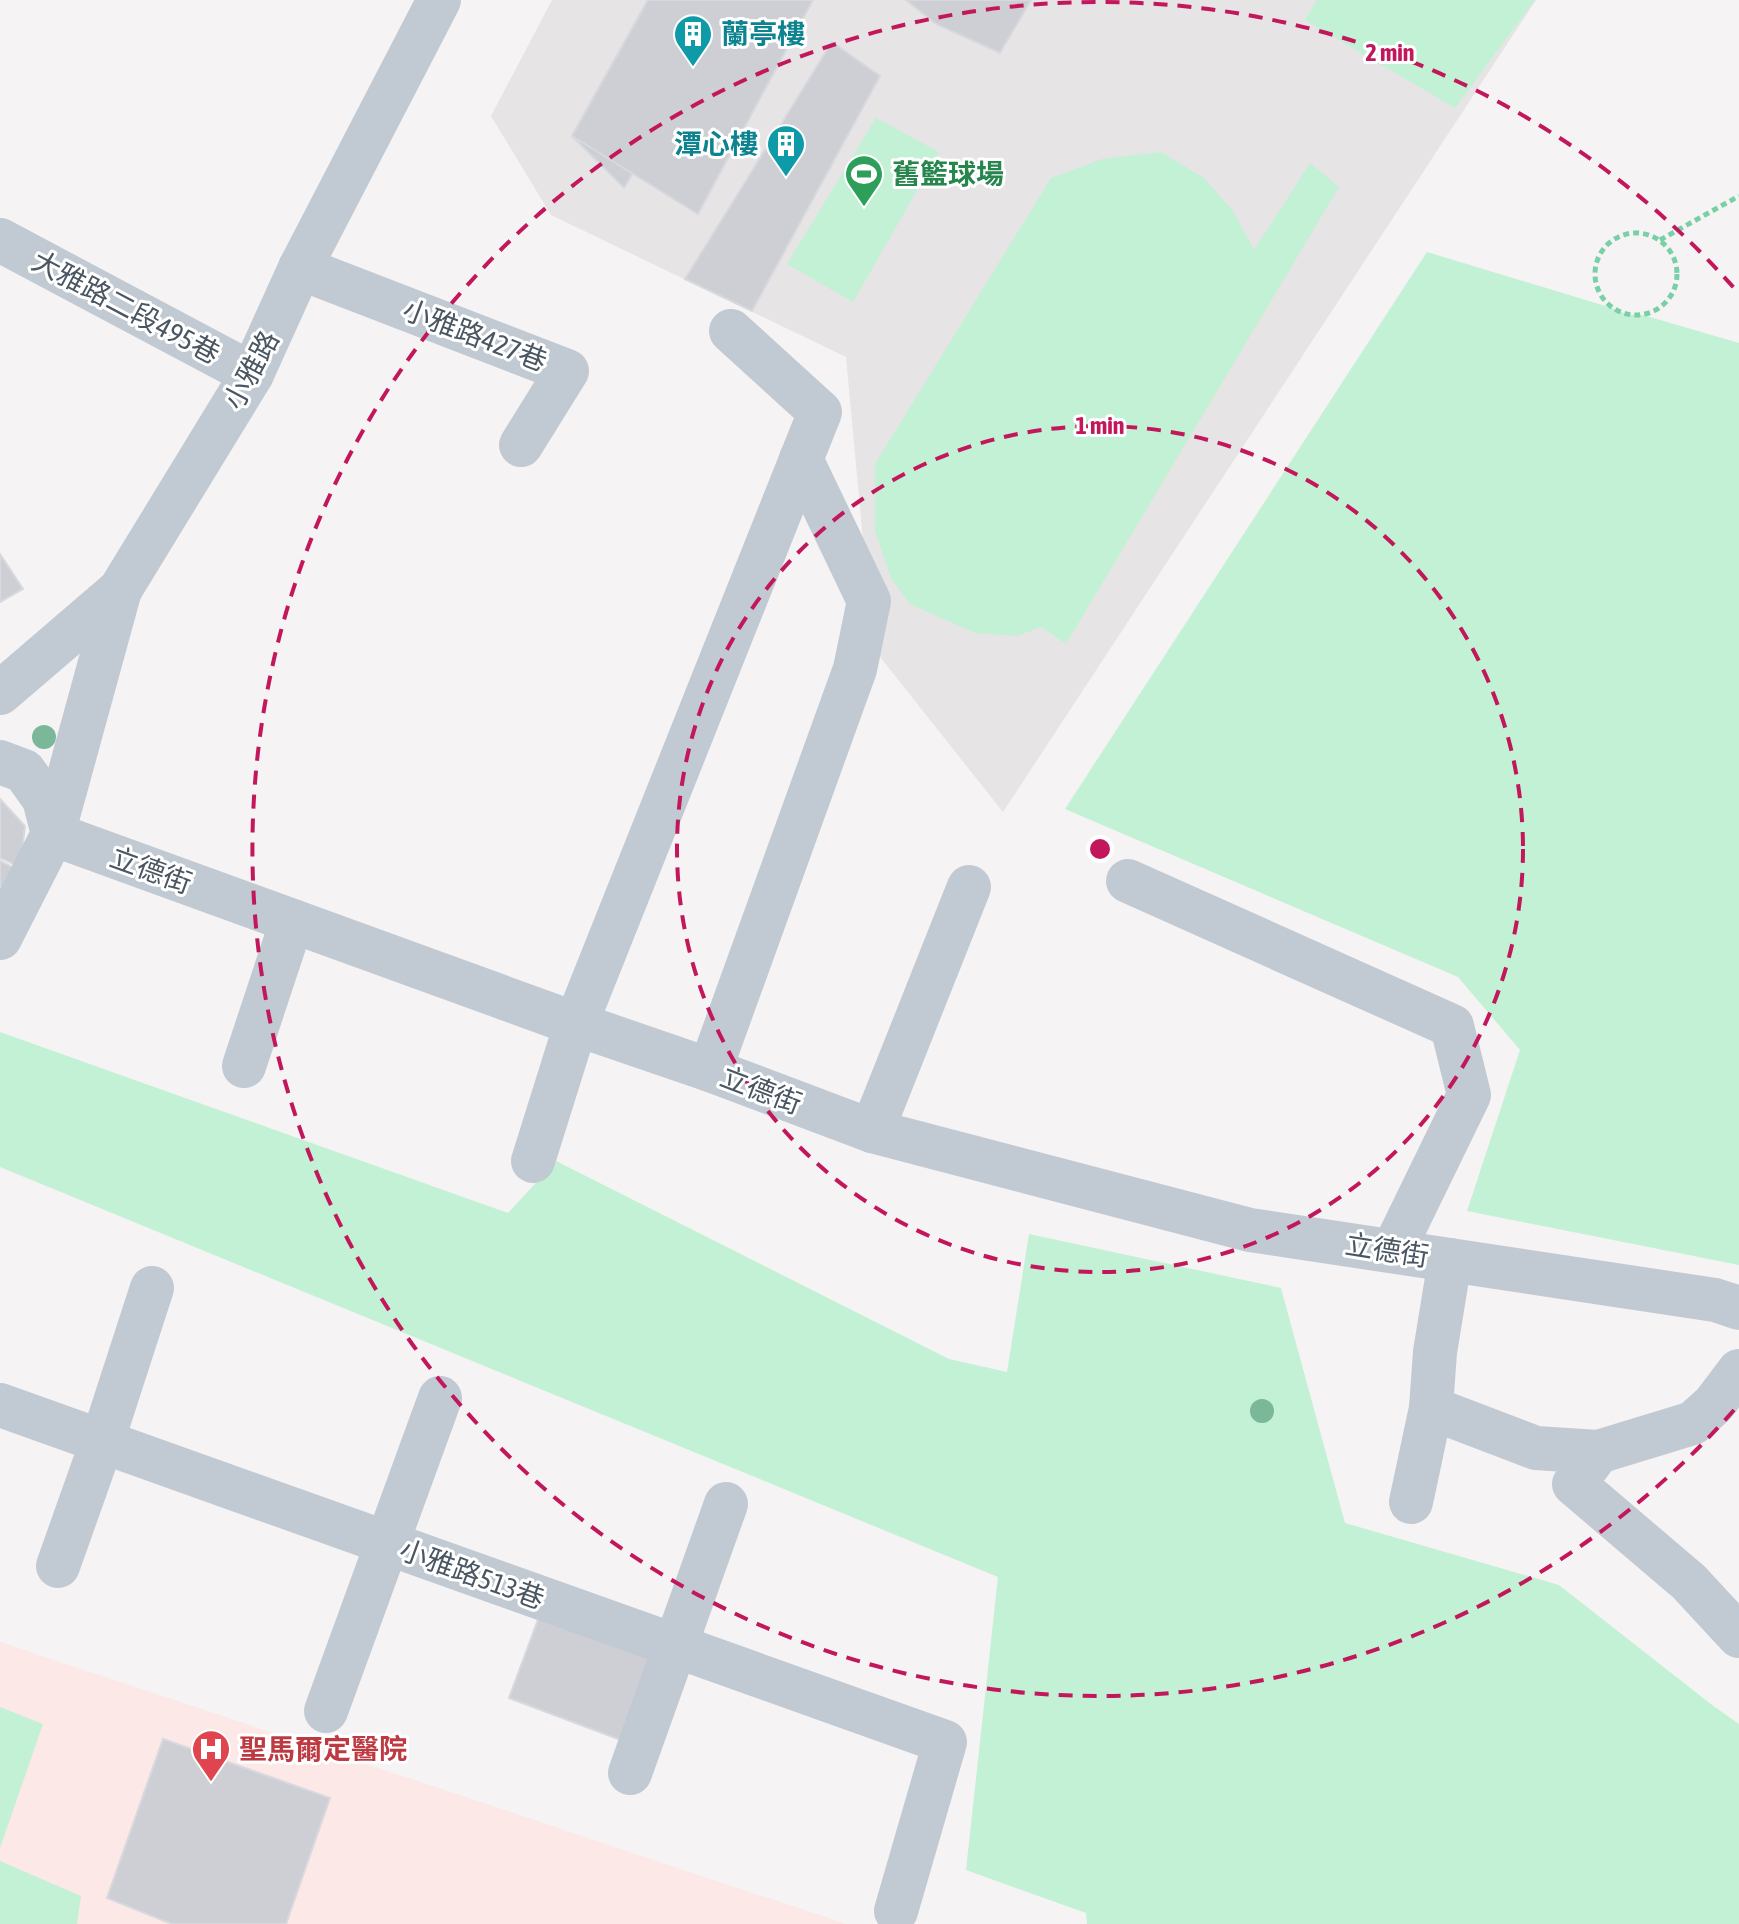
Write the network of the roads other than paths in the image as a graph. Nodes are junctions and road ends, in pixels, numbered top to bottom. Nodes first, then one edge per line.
1 (436, 1) edge
2 (0, 240) edge
3 (300, 268) junction
4 (731, 331) dead end
5 (252, 374) junction
6 (521, 445) dead end
7 (801, 459) junction
8 (120, 590) junction
9 (0, 693) edge
10 (0, 762) edge
11 (53, 834) junction
12 (1128, 881) dead end
13 (969, 887) dead end
14 (292, 921) junction
15 (0, 938) edge
16 (576, 1024) junction
17 (244, 1066) dead end
18 (710, 1070) junction
19 (872, 1131) junction
20 (533, 1161) dead end
21 (1393, 1251) junction
22 (1450, 1260) junction
23 (152, 1288) dead end
24 (1739, 1308) edge
25 (1739, 1371) edge
26 (440, 1398) dead end
27 (0, 1405) edge
28 (1431, 1408) junction
29 (102, 1442) junction
30 (1598, 1452) junction
31 (1411, 1502) dead end
32 (726, 1504) dead end
33 (387, 1544) junction
34 (58, 1566) dead end
35 (1739, 1636) edge
36 (676, 1647) junction
37 (326, 1711) dead end
38 (630, 1773) dead end
39 (896, 1911) dead end

1 - 3 street, 小雅路
2 - 5 street, 大雅路二段495巷
3 - 5 street, 小雅路
3 - 6 street, 小雅路427巷
4 - 7 street
5 - 8 street, 小雅路
7 - 16 street
7 - 18 street
8 - 9 street, 小雅路
8 - 11 street
10 - 11 street
11 - 14 street, 立德街
11 - 15 street
12 - 21 street
13 - 19 street
14 - 16 street, 立德街
14 - 17 street
16 - 18 street, 立德街
16 - 20 street
18 - 19 street, 立德街
19 - 21 street, 立德街
21 - 22 street, 立德街
22 - 24 street, 立德街
22 - 28 street
23 - 29 street
25 - 30 street
26 - 33 street
27 - 29 street, 小雅路513巷
28 - 30 street
28 - 31 street
29 - 33 street, 小雅路513巷
29 - 34 street
30 - 35 street
32 - 36 street
33 - 36 street, 小雅路513巷
33 - 37 street
36 - 38 street
36 - 39 street, 小雅路513巷

